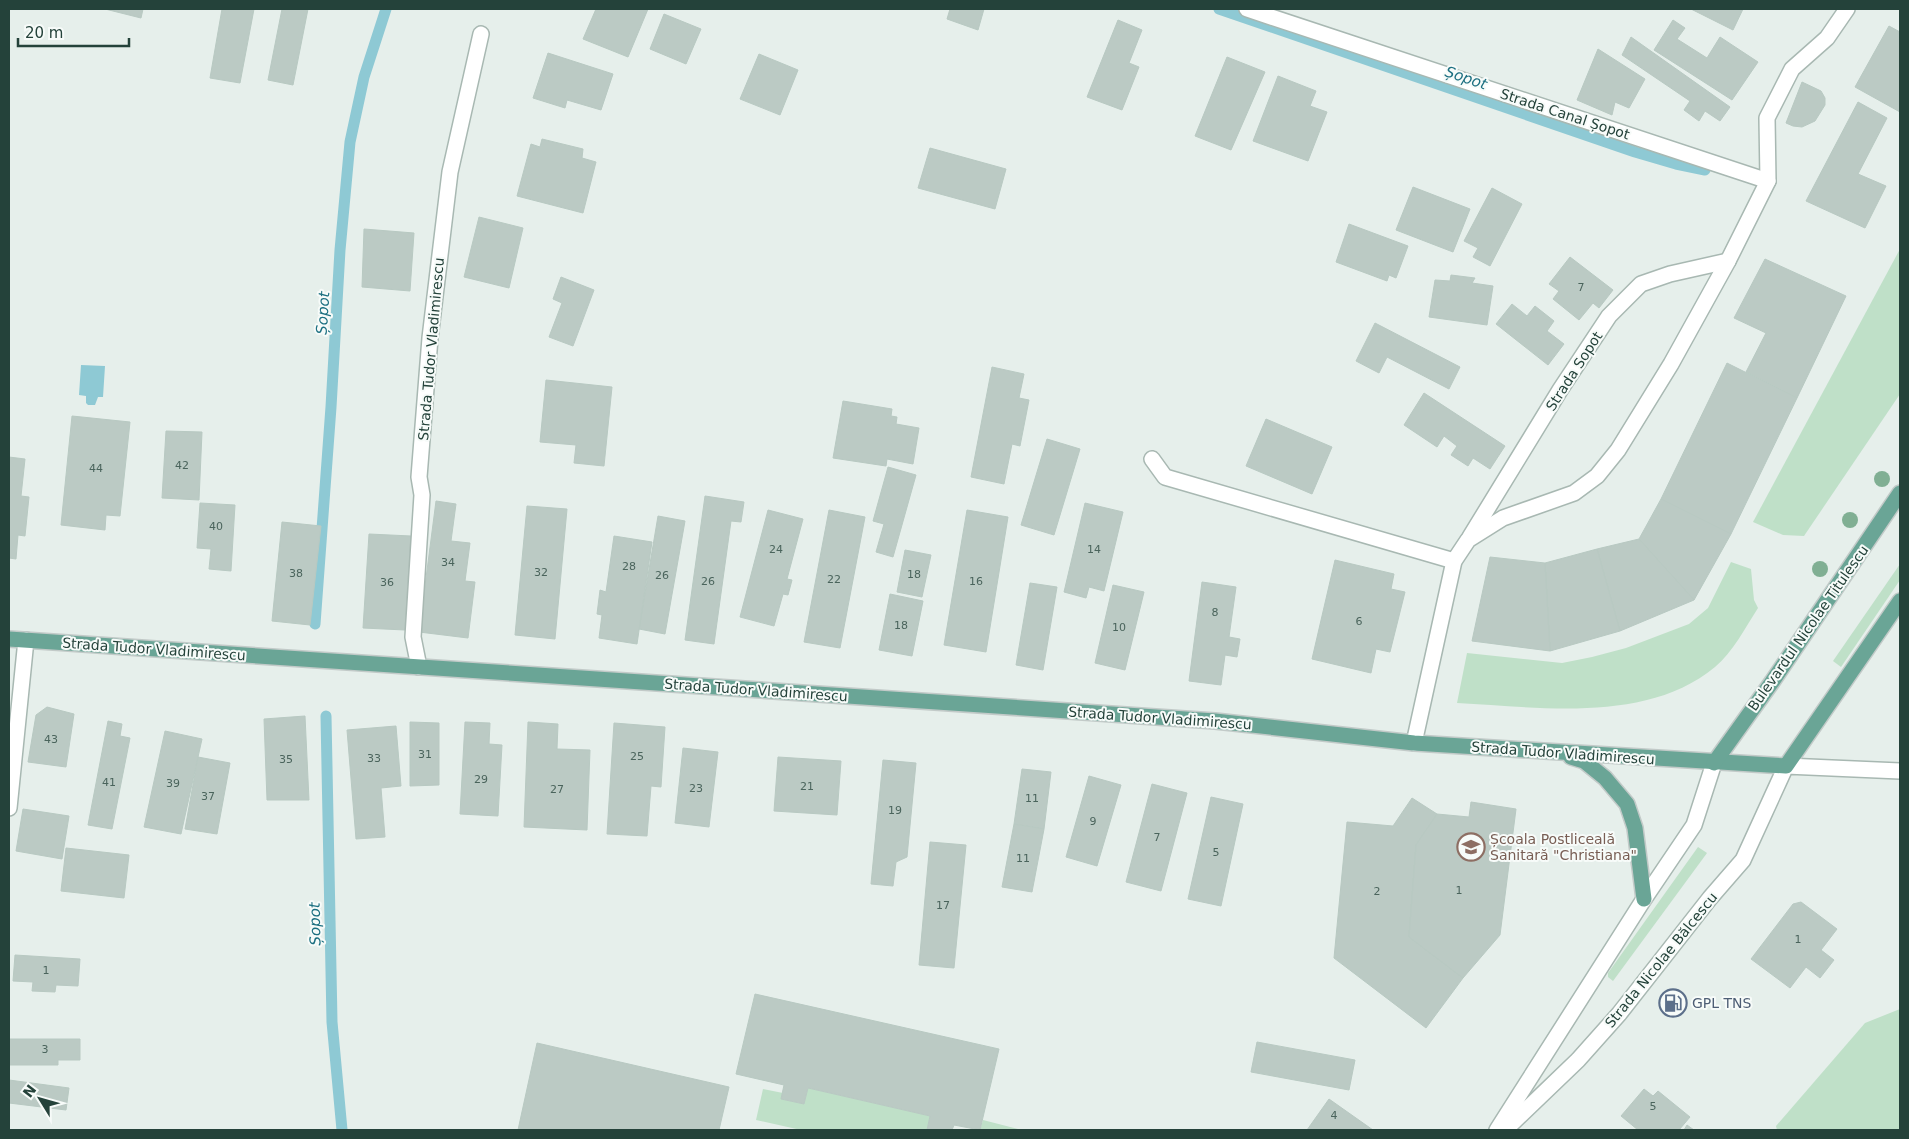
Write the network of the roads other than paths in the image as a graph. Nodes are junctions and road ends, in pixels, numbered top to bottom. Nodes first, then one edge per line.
1 (1247, 9) edge
2 (1847, 9) edge
3 (481, 34) dead end
4 (1768, 181) junction
5 (1728, 261) junction
6 (1152, 459) dead end
7 (1900, 493) edge
8 (1468, 540) junction
9 (1454, 561) junction
10 (1900, 604) edge
11 (9, 639) edge
12 (26, 640) junction
13 (419, 667) junction
14 (1414, 743) junction
15 (1556, 752) junction
16 (1714, 763) junction
17 (1786, 766) junction
18 (1900, 771) edge
19 (9, 808) edge
20 (1644, 899) junction
21 (1497, 1130) edge
22 (1505, 1130) edge

1 - 4 street, Strada Canal Șopot
2 - 4 street, Strada Sopot
3 - 13 street, Strada Tudor Vladimirescu
4 - 5 street, Strada Sopot
5 - 8 street, Strada Sopot
5 - 8 street, Strada Sopot
6 - 9 street
7 - 16 main road, Bulevardul Nicolae Titulescu
8 - 9 street, Strada Sopot
9 - 14 street, Strada Sopot
10 - 17 main road
11 - 12 main road, Strada Tudor Vladimirescu
12 - 13 main road, Strada Tudor Vladimirescu
12 - 19 street
13 - 14 main road, Strada Tudor Vladimirescu
14 - 15 main road, Strada Tudor Vladimirescu
15 - 16 main road, Strada Tudor Vladimirescu
15 - 20 main road
16 - 17 main road, Strada Tudor Vladimirescu
16 - 20 street
17 - 18 street, Strada Tudor Vladimirescu
17 - 22 street, Strada Nicolae Bălcescu
20 - 21 street

